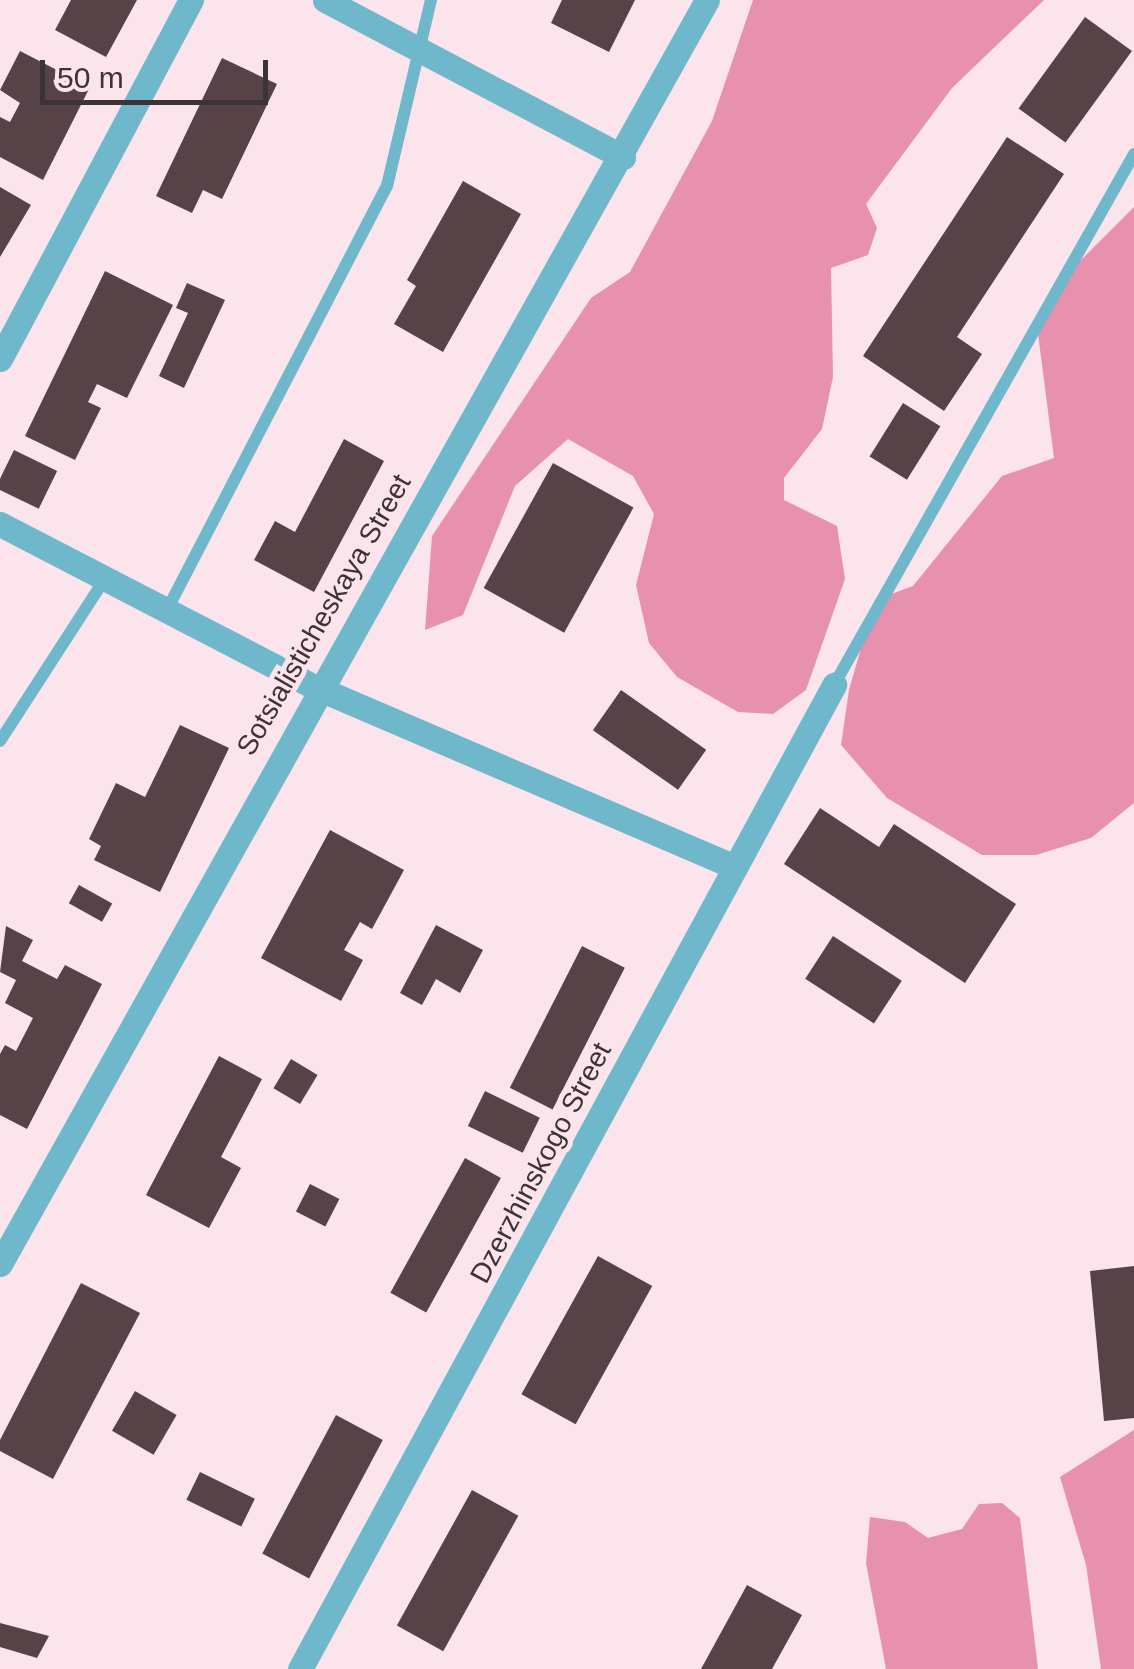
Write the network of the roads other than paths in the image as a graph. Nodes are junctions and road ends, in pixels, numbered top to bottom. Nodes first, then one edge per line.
1 (190, 0) edge
2 (324, 0) edge
3 (431, 0) edge
4 (707, 0) edge
5 (416, 48) junction
6 (1134, 154) edge
7 (622, 157) junction
8 (0, 358) edge
9 (0, 524) edge
10 (104, 580) junction
11 (167, 610) junction
12 (834, 685) joint
13 (315, 687) junction
14 (0, 741) edge
15 (735, 867) junction
16 (0, 1264) edge
17 (300, 1669) edge

1 - 8 street
2 - 5 street
3 - 5 lane
4 - 7 street, Sotsialisticheskaya Street
5 - 7 street
5 - 11 lane
6 - 12 lane
7 - 13 street, Sotsialisticheskaya Street
9 - 10 street
10 - 11 street
10 - 14 lane
11 - 13 street
12 - 15 street, Dzerzhinskogo Street
13 - 15 street
13 - 16 street, Sotsialisticheskaya Street
15 - 17 street, Dzerzhinskogo Street

